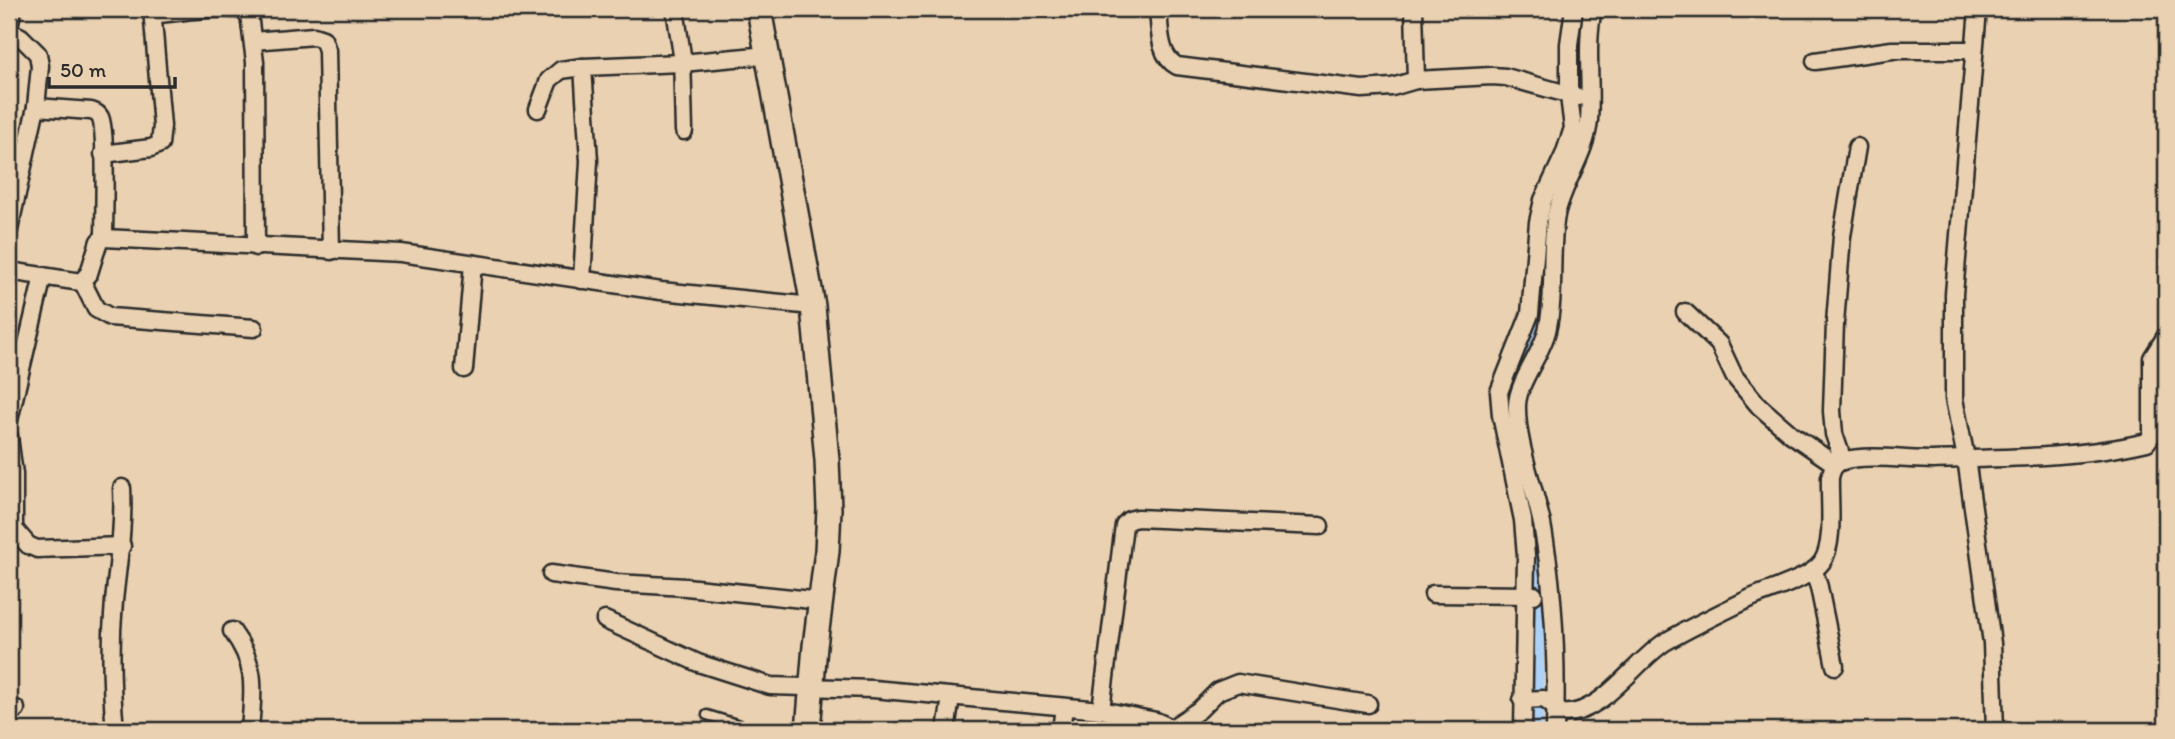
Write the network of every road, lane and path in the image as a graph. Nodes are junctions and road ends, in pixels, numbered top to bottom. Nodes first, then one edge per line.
1 (13, 9) edge
2 (675, 9) edge
3 (759, 9) edge
4 (1158, 9) edge
5 (1414, 9) edge
6 (1574, 9) edge
7 (1593, 9) edge
8 (1978, 9) edge
9 (152, 12) edge
10 (9, 29) edge
11 (253, 41) junction
12 (1974, 50) junction
13 (767, 55) junction
14 (1815, 61) dead end
15 (682, 63) junction
16 (583, 67) junction
17 (1416, 80) junction
18 (1579, 97) junction
19 (36, 107) junction
20 (538, 109) dead end
21 (684, 131) dead end
22 (1857, 147) dead end
23 (103, 154) junction
24 (9, 230) edge
25 (104, 238) junction
26 (256, 247) junction
27 (331, 251) junction
28 (472, 264) junction
29 (9, 271) edge
30 (43, 276) junction
31 (582, 280) junction
32 (82, 281) junction
33 (813, 306) junction
34 (1685, 312) dead end
35 (254, 328) dead end
36 (2166, 336) edge
37 (464, 369) dead end
38 (1508, 395) junction
39 (9, 420) edge
40 (9, 437) edge
41 (1966, 458) junction
42 (1839, 463) junction
43 (122, 488) dead end
44 (11, 525) edge
45 (1320, 526) dead end
46 (122, 546) junction
47 (551, 574) dead end
48 (1816, 579) junction
49 (1433, 594) dead end
50 (1537, 594) junction
51 (821, 601) junction
52 (606, 620) dead end
53 (232, 631) dead end
54 (1835, 666) dead end
55 (812, 687) junction
56 (951, 697) junction
57 (1538, 702) junction
58 (1368, 704) dead end
59 (1065, 707) junction
60 (1101, 710) junction
61 (707, 715) dead end
62 (1155, 726) edge
63 (1174, 729) edge
64 (115, 730) edge
65 (250, 730) edge
66 (756, 730) edge
67 (808, 730) edge
68 (946, 730) edge
69 (1061, 730) edge
70 (1522, 730) edge
71 (1555, 730) edge
72 (1995, 730) edge

1 - 10 street
2 - 15 street
3 - 13 main road
4 - 17 street
5 - 17 street
6 - 18 street
7 - 18 street
8 - 12 street
9 - 11 street
9 - 23 street
10 - 19 street
11 - 26 street
11 - 27 street
12 - 14 street
12 - 41 street
13 - 15 street
13 - 33 main road
15 - 16 street
15 - 21 street
16 - 20 street
16 - 31 street
17 - 18 street
18 - 38 street
19 - 23 street
19 - 24 street
22 - 42 street
23 - 25 street
25 - 26 street
25 - 32 street
26 - 27 street
27 - 28 street
28 - 31 street
28 - 37 street
29 - 30 street
30 - 32 street
30 - 39 street
31 - 33 street
32 - 35 street
33 - 51 main road
34 - 42 street
36 - 41 street
38 - 50 street
38 - 50 street
40 - 44 street
41 - 42 street
41 - 72 street
42 - 48 street
43 - 46 street
44 - 46 street
45 - 60 street
46 - 64 street
47 - 51 street
48 - 54 street
48 - 57 street
49 - 50 street
50 - 57 street
50 - 57 street
51 - 55 main road
52 - 55 street
53 - 65 street
55 - 56 street
55 - 67 main road
56 - 59 street
56 - 68 street
57 - 70 street
57 - 71 street
58 - 63 street
59 - 60 street
59 - 69 street
60 - 62 street
61 - 66 lane
62 - 63 street

